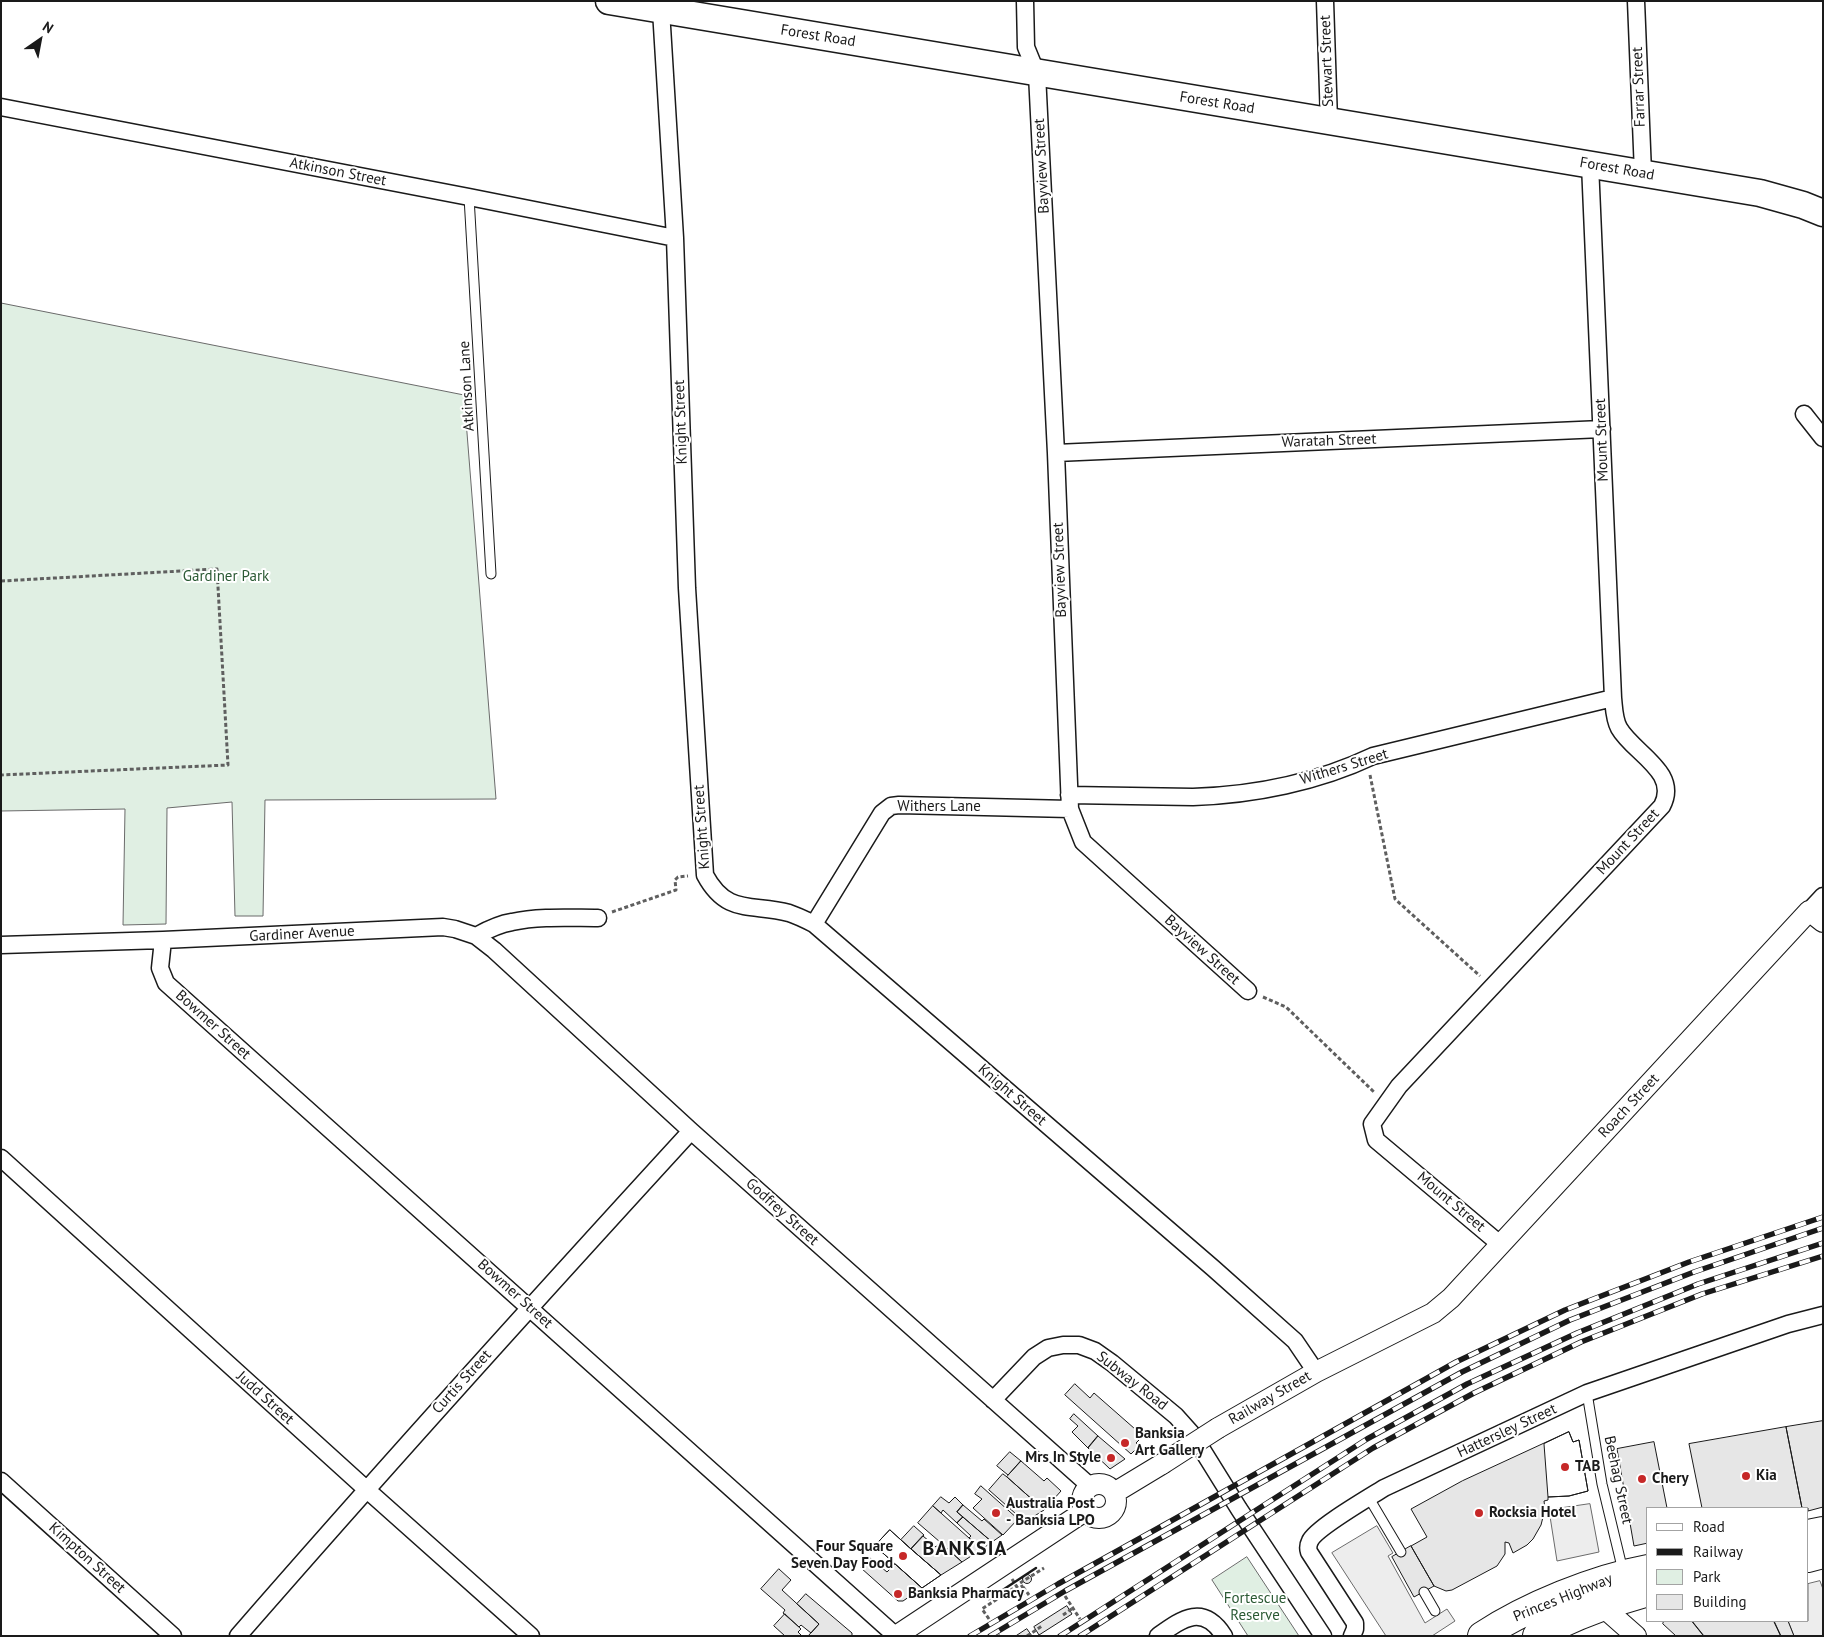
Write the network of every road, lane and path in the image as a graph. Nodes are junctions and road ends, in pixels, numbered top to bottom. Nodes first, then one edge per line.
1 (609, 1) edge
2 (1024, 1) edge
3 (1325, 1) edge
4 (1636, 1) edge
5 (660, 10) junction
6 (1037, 74) junction
7 (1, 107) edge
8 (1329, 121) junction
9 (1590, 164) junction
10 (1642, 173) junction
11 (469, 197) junction
12 (1823, 213) edge
13 (675, 238) junction
14 (1804, 414) dead end
15 (1602, 429) junction
16 (1823, 438) edge
17 (1056, 453) junction
18 (491, 574) dead end
19 (1, 581) edge
20 (1613, 698) junction
21 (1367, 759) junction
22 (1, 775) edge
23 (1070, 802) junction
24 (675, 880) dead end
25 (1823, 896) edge
26 (1816, 916) edge
27 (598, 918) joint
28 (814, 924) junction
29 (476, 936) junction
30 (163, 940) junction
31 (1, 945) edge
32 (1491, 986) junction
33 (1248, 991) joint
34 (1386, 1103) junction
35 (690, 1131) junction
36 (1, 1158) edge
37 (1501, 1245) junction
38 (530, 1307) junction
39 (1433, 1313) joint
40 (1823, 1315) edge
41 (1316, 1372) junction
42 (1587, 1393) junction
43 (993, 1400) junction
44 (1, 1481) edge
45 (1090, 1486) junction
46 (366, 1489) junction
47 (1114, 1493) junction
48 (1369, 1498) junction
49 (1085, 1511) junction
50 (1823, 1531) edge
51 (1809, 1534) edge
52 (1401, 1552) dead end
53 (1823, 1554) edge
54 (1809, 1558) edge
55 (1044, 1568) dead end
56 (1636, 1571) edge
57 (1012, 1579) dead end
58 (1026, 1579) junction
59 (1017, 1586) junction
60 (1424, 1592) dead end
61 (1646, 1592) edge
62 (1029, 1595) dead end
63 (1065, 1596) dead end
64 (1592, 1597) junction
65 (1073, 1608) junction
66 (1435, 1611) dead end
67 (1063, 1614) dead end
68 (989, 1619) dead end
69 (1080, 1619) dead end
70 (1042, 1626) dead end
71 (173, 1636) edge
72 (238, 1636) edge
73 (531, 1636) edge
74 (896, 1636) edge
75 (1027, 1636) edge
76 (1158, 1636) edge
77 (1224, 1636) edge
78 (1324, 1636) edge
79 (1352, 1636) edge
80 (1482, 1636) edge
81 (1537, 1636) edge
82 (1636, 1636) edge

1 - 5 main road, Forest Road
2 - 6 street, Bayview Street
3 - 8 street, Stewart Street
4 - 10 street, Farrar Street
5 - 6 main road, Forest Road
5 - 13 street, Knight Street
6 - 8 main road, Forest Road
6 - 17 street, Bayview Street
7 - 11 street, Atkinson Street
8 - 9 main road, Forest Road
9 - 10 main road, Forest Road
9 - 15 street, Mount Street
10 - 12 main road, Forest Road
11 - 13 street, Atkinson Street
11 - 18 lane, Atkinson Lane
13 - 28 street, Knight Street
14 - 16 street
15 - 17 street, Waratah Street
15 - 20 street, Mount Street
17 - 23 street, Bayview Street
19 - 22 path
20 - 21 street, Withers Street
20 - 32 street, Mount Street
21 - 23 street, Withers Street
21 - 32 path
23 - 28 street, Withers Lane
23 - 33 street, Bayview Street
24 - 27 path
25 - 26 street, Roach Street
26 - 37 street, Roach Street
27 - 29 street
28 - 41 street, Knight Street
29 - 30 street, Gardiner Avenue
29 - 35 street, Godfrey Street
30 - 31 street, Gardiner Avenue
30 - 38 street, Bowmer Street
32 - 34 street, Mount Street
33 - 34 path
34 - 37 street, Mount Street
35 - 38 street, Curtis Street
35 - 43 street, Godfrey Street
36 - 46 street, Judd Street
37 - 39 street, Roach Street
38 - 46 street, Curtis Street
38 - 74 street, Bowmer Street
39 - 41 street, Railway Street
40 - 42 street, Hattersley Street
41 - 47 street, Railway Street, bridge
42 - 48 street, Hattersley Street
42 - 56 lane, Beehag Street
43 - 45 street, Godfrey Street
43 - 78 street, Subway Road
44 - 71 street, Kimpton Street
45 - 47 street
45 - 49 street
46 - 72 street, Curtis Street
46 - 73 street, Judd Street
47 - 49 street
48 - 52 lane
48 - 79 street, Hattersley Street
49 - 74 street
50 - 51 highway
53 - 54 highway
55 - 58 path
56 - 64 highway, Princes Highway
57 - 59 path
58 - 59 path
58 - 62 path
59 - 68 path
60 - 66 lane
61 - 64 highway, Princes Highway
63 - 65 path
64 - 80 highway, Princes Highway
64 - 81 highway, Princes Highway
64 - 82 street
65 - 67 path
65 - 69 path
70 - 75 path
76 - 77 street

